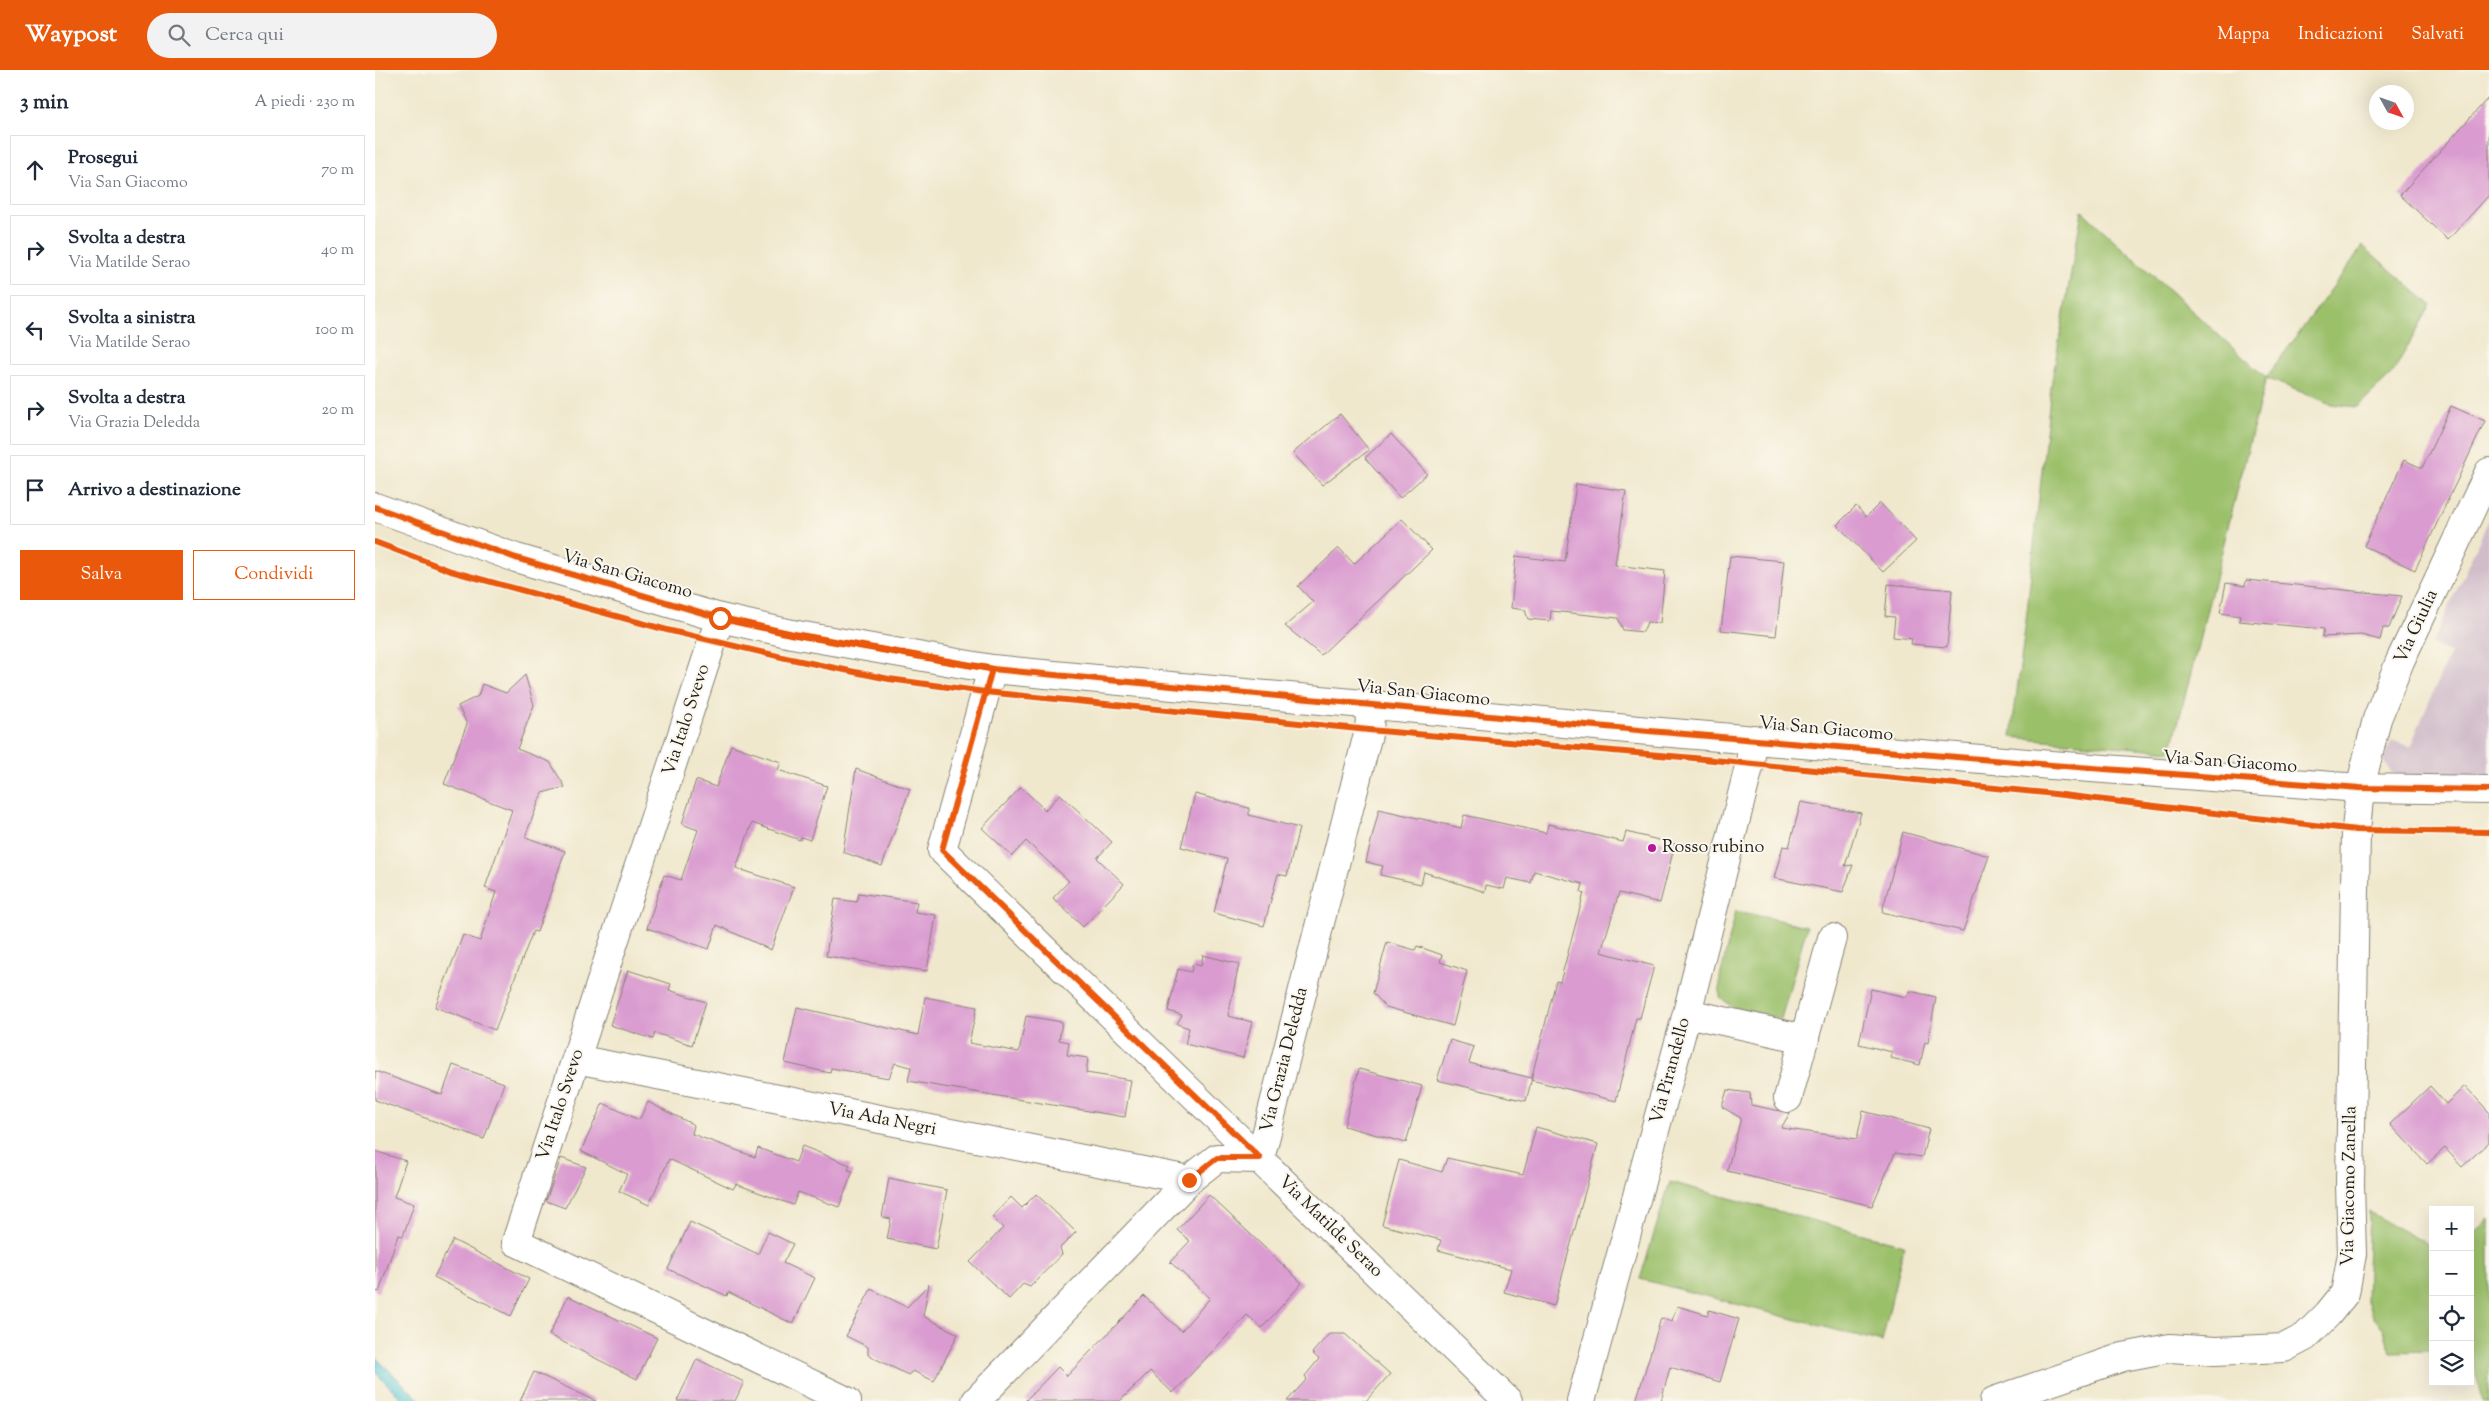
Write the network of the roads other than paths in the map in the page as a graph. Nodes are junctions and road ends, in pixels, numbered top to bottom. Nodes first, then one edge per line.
1 (2489, 472) edge
2 (375, 507) edge
3 (720, 618) junction
4 (992, 669) junction
5 (1371, 704) junction
6 (1753, 739) junction
7 (2360, 788) junction
8 (2489, 790) edge
9 (1833, 938) dead end
10 (1687, 1013) junction
11 (1805, 1039) junction
12 (576, 1059) junction
13 (1788, 1098) dead end
14 (1260, 1158) junction
15 (1189, 1180) junction
16 (847, 1401) edge
17 (976, 1401) edge
18 (1507, 1401) edge
19 (1581, 1401) edge
20 (1994, 1401) edge

1 - 7 street, Via Giulia
2 - 3 street, Via San Giacomo
3 - 4 street, Via San Giacomo
3 - 12 street, Via Italo Svevo
4 - 5 street, Via San Giacomo
4 - 14 street, Via Matilde Serao
5 - 6 street, Via San Giacomo
5 - 14 street, Via Grazia Deledda
6 - 7 street, Via San Giacomo
6 - 10 street, Via Pirandello
7 - 8 street, Via San Giacomo
7 - 20 street, Via Giacomo Zanella
9 - 11 street
10 - 11 street
10 - 19 street, Via Pirandello
11 - 13 street
12 - 15 street, Via Ada Negri
12 - 16 street, Via Italo Svevo
14 - 15 street
14 - 18 street, Via Matilde Serao
15 - 17 street

